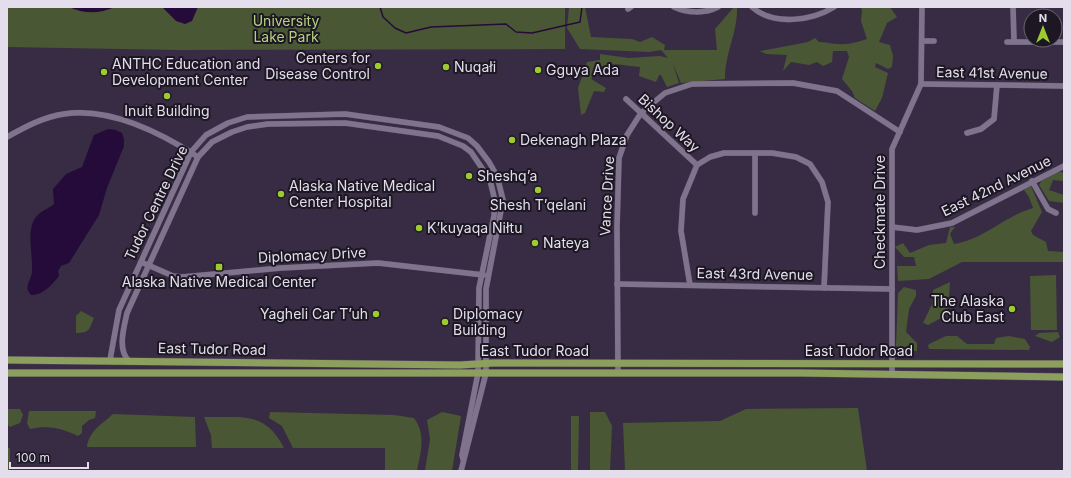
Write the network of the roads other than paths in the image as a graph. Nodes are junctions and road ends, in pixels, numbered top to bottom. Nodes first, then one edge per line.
1 (674, 7) edge
2 (718, 7) edge
3 (752, 7) edge
4 (834, 7) edge
5 (922, 7) edge
6 (1013, 7) edge
7 (922, 41) junction
8 (934, 41) dead end
9 (1014, 41) junction
10 (1007, 42) dead end
11 (1064, 42) edge
12 (921, 84) junction
13 (997, 85) junction
14 (1064, 86) edge
15 (626, 99) dead end
16 (641, 113) junction
17 (900, 132) junction
18 (967, 133) dead end
19 (7, 137) edge
20 (191, 152) junction
21 (755, 153) junction
22 (198, 157) junction
23 (696, 165) junction
24 (1064, 166) edge
25 (1032, 181) junction
26 (756, 213) dead end
27 (1056, 213) dead end
28 (892, 227) junction
29 (141, 262) junction
30 (149, 265) junction
31 (481, 274) junction
32 (488, 276) junction
33 (617, 284) junction
34 (690, 285) junction
35 (824, 288) junction
36 (892, 289) junction
37 (7, 360) edge
38 (110, 360) junction
39 (129, 361) junction
40 (478, 364) junction
41 (487, 364) junction
42 (618, 364) junction
43 (892, 364) junction
44 (1064, 364) edge
45 (7, 373) edge
46 (482, 373) junction
47 (618, 373) junction
48 (892, 374) junction
49 (1064, 377) edge
50 (461, 471) edge

1 - 2 street
3 - 4 street
5 - 7 street, Checkmate Drive
6 - 9 street
7 - 8 street
7 - 12 street, Checkmate Drive
9 - 10 street
9 - 11 street
12 - 13 street, East 41st Avenue
12 - 17 street, Checkmate Drive
13 - 14 street, East 41st Avenue
13 - 18 street
15 - 16 street, Bishop Way
16 - 17 street, Vance Drive
16 - 23 street, Bishop Way
16 - 33 street, Vance Drive
17 - 28 street, Checkmate Drive
19 - 20 street
20 - 22 street
20 - 29 street, Tudor Centre Drive
20 - 32 street, Tudor Centre Drive
21 - 23 street
21 - 26 street
21 - 35 street
22 - 30 street, Tudor Centre Drive
22 - 31 street, Tudor Centre Drive
23 - 34 street
24 - 25 street, East 42nd Avenue
25 - 27 street
25 - 28 street, East 42nd Avenue
28 - 36 street, Checkmate Drive
29 - 30 street, Diplomacy Drive
29 - 38 street, Tudor Centre Drive
30 - 31 street, Diplomacy Drive
30 - 39 street, Tudor Centre Drive
31 - 32 street, Diplomacy Drive
31 - 40 street, Tudor Centre Drive
32 - 41 street, Tudor Centre Drive
33 - 34 street, East 43rd Avenue
33 - 42 street, Vance Drive
34 - 35 street, East 43rd Avenue
35 - 36 street, East 43rd Avenue
36 - 43 street, Checkmate Drive
37 - 38 main road, East Tudor Road
38 - 39 main road, East Tudor Road
39 - 40 main road, East Tudor Road
40 - 41 main road, East Tudor Road
40 - 46 street, Tudor Centre Drive
41 - 42 main road, East Tudor Road
41 - 46 street, Tudor Centre Drive
42 - 43 main road, East Tudor Road
42 - 47 street, Vance Drive
43 - 44 main road, East Tudor Road
43 - 48 street, Checkmate Drive
45 - 46 main road, East Tudor Road
46 - 47 main road, East Tudor Road
46 - 50 street, Tudor Centre Drive
47 - 48 main road, East Tudor Road
48 - 49 main road, East Tudor Road

